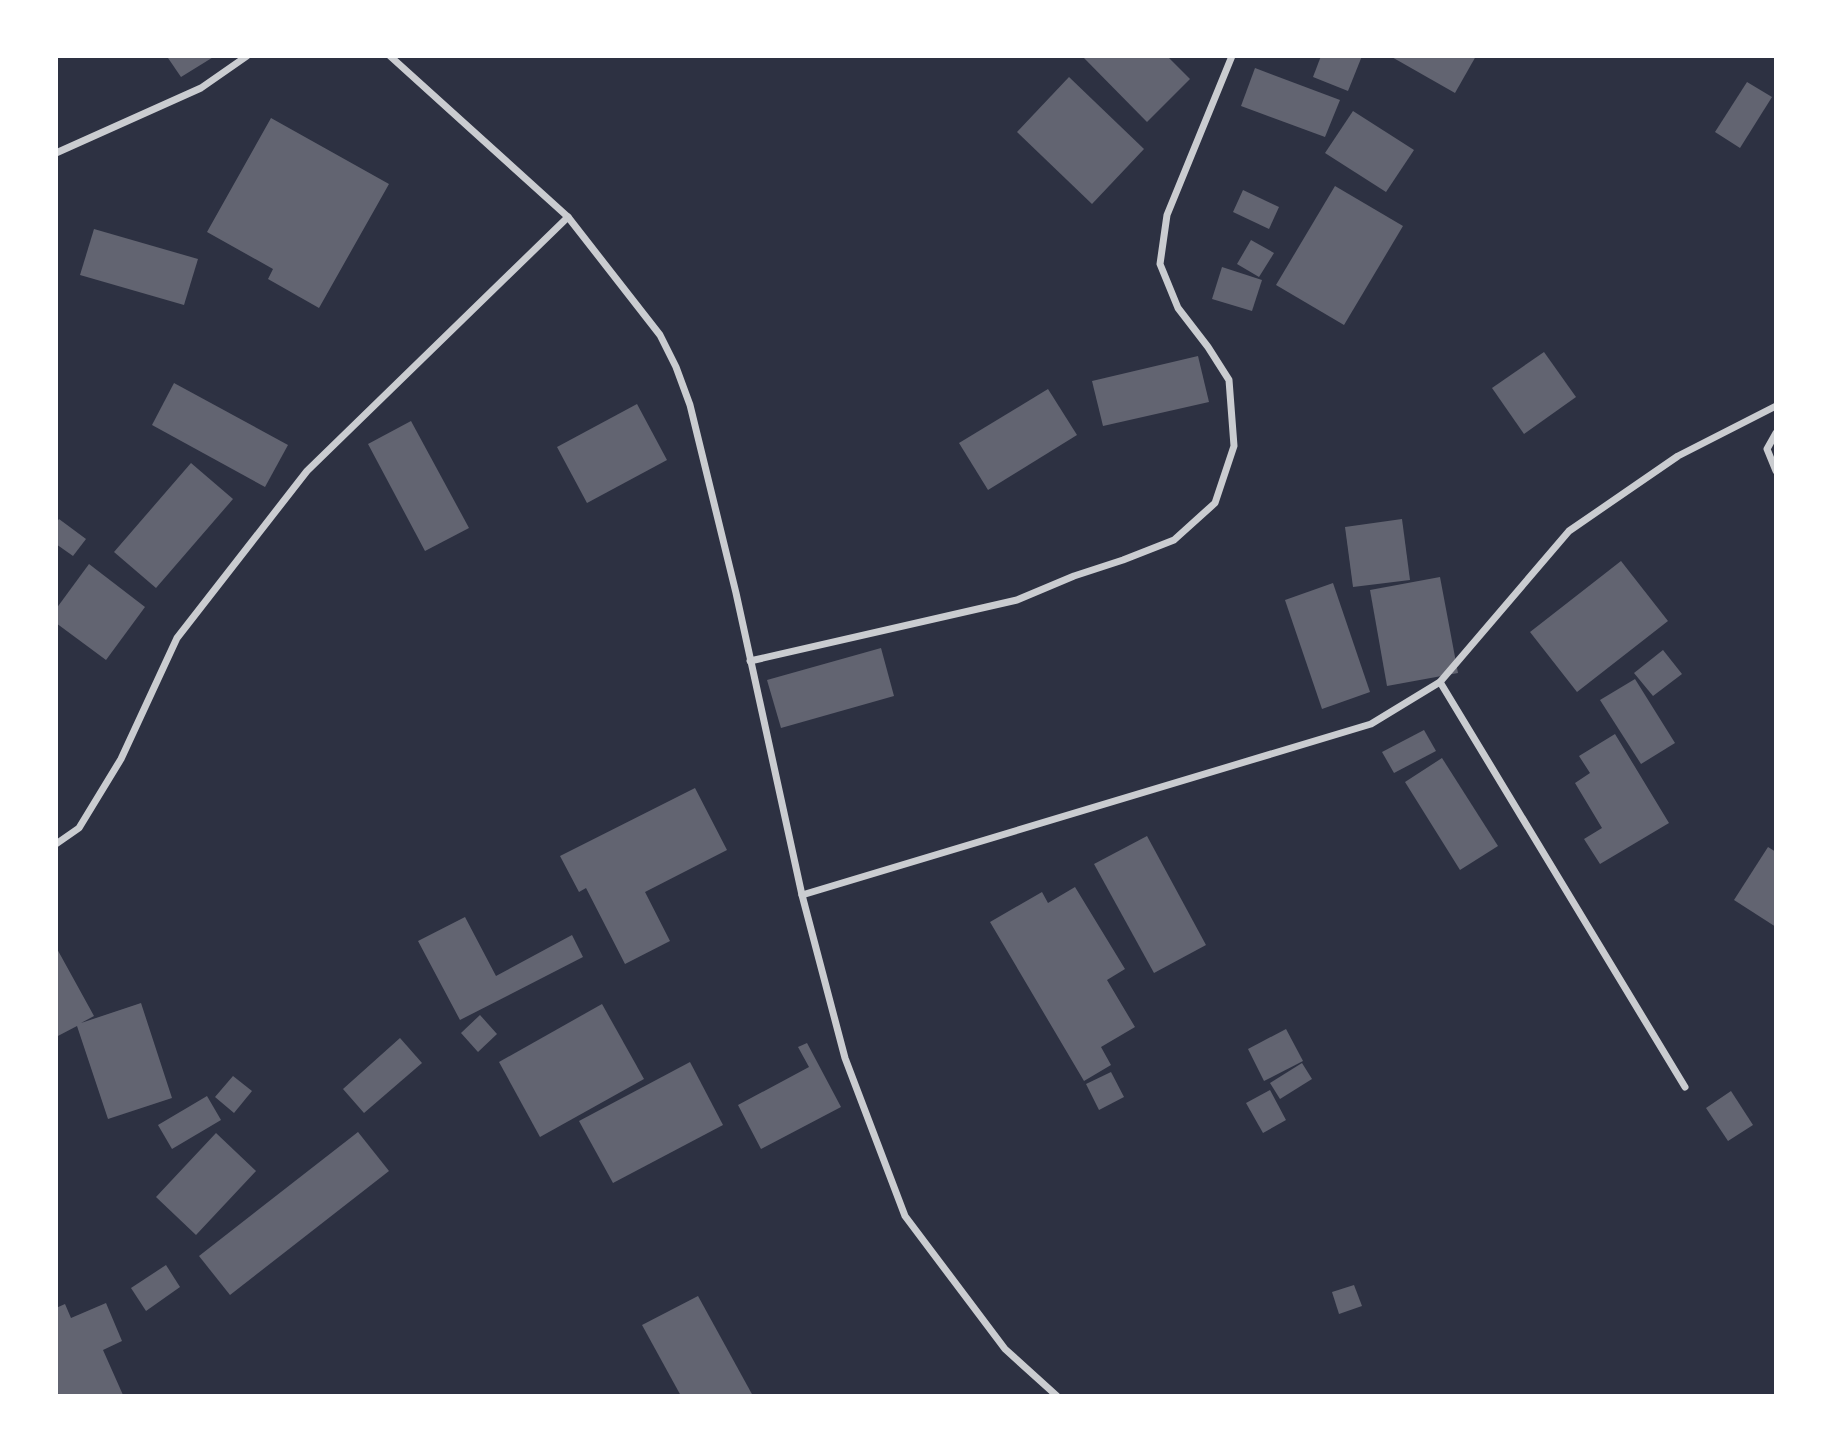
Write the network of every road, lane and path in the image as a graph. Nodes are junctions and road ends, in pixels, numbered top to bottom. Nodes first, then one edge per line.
1 (247, 56) edge
2 (390, 56) edge
3 (1231, 56) edge
4 (56, 153) edge
5 (568, 217) junction
6 (1776, 406) edge
7 (1776, 433) edge
8 (1776, 471) edge
9 (750, 662) junction
10 (1440, 682) junction
11 (56, 844) edge
12 (802, 895) junction
13 (1685, 1087) dead end
14 (1057, 1396) edge

1 - 4 street
2 - 5 street
3 - 9 street
5 - 9 street
5 - 11 street
6 - 10 street
7 - 8 street
9 - 12 street
10 - 12 street
10 - 13 street
12 - 14 street

